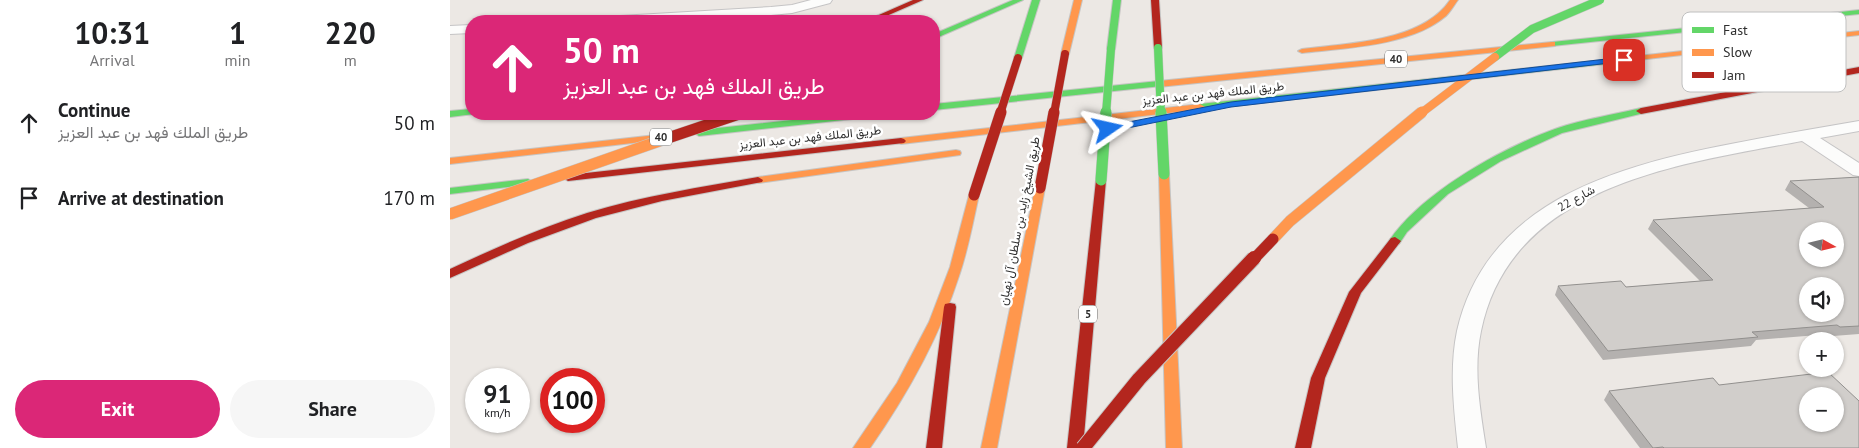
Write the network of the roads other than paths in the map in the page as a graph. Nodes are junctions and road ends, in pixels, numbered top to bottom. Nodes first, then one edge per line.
1 (826, 0) edge
2 (918, 0) edge
3 (1019, 0) edge
4 (1036, 0) edge
5 (1078, 0) edge
6 (1117, 0) edge
7 (1454, 0) edge
8 (1600, 0) edge
9 (1156, 3) edge
10 (1859, 12) edge
11 (1846, 13) edge
12 (704, 15) edge
13 (883, 15) edge
14 (465, 29) edge
15 (450, 30) edge
16 (1682, 30) edge
17 (1859, 33) edge
18 (940, 34) edge
19 (1846, 34) edge
20 (1287, 52) dead end
21 (1682, 53) edge
22 (1170, 67) dead end
23 (1152, 69) dead end
24 (1859, 70) edge
25 (1846, 72) edge
26 (1124, 73) dead end
27 (1095, 77) dead end
28 (1076, 80) dead end
29 (1741, 92) edge
30 (940, 101) edge
31 (1231, 105) junction
32 (940, 106) edge
33 (465, 113) edge
34 (450, 114) edge
35 (722, 120) edge
36 (810, 120) edge
37 (1859, 126) edge
38 (1089, 132) dead end
39 (1805, 136) junction
40 (1060, 137) dead end
41 (1040, 140) dead end
42 (1001, 147) dead end
43 (450, 161) edge
44 (1859, 171) edge
45 (450, 191) edge
46 (450, 214) edge
47 (450, 274) edge
48 (954, 276) junction
49 (861, 448) edge
50 (934, 448) edge
51 (989, 448) edge
52 (1076, 448) edge
53 (1083, 448) edge
54 (1174, 448) edge
55 (1303, 448) edge
56 (1472, 448) edge

1 - 12 street
2 - 13 highway
3 - 18 highway
4 - 48 highway, bridge
5 - 51 highway, طريق الشيخ زايد بن سلطان آل نهيان, bridge
6 - 52 highway, 5, bridge
7 - 20 highway
8 - 53 highway, bridge
9 - 54 highway, bridge
10 - 11 highway, طريق الملك فهد بن عبد العزيز / 40
14 - 15 street
16 - 32 highway, طريق الملك فهد بن عبد العزيز / 40
17 - 19 highway, طريق الملك فهد بن عبد العزيز / 40
21 - 31 highway, طريق الملك فهد بن عبد العزيز / 40
22 - 23 highway
24 - 25 highway
26 - 27 highway
28 - 30 highway
29 - 55 highway
31 - 38 highway
31 - 45 highway, طريق الملك فهد بن عبد العزيز / 40
33 - 34 highway
35 - 46 highway, bridge
36 - 43 highway, طريق الملك فهد بن عبد العزيز / 40
37 - 39 street, شارع 22
39 - 44 street
39 - 56 street, شارع 22
40 - 41 highway
42 - 47 highway
48 - 49 highway
48 - 50 highway

